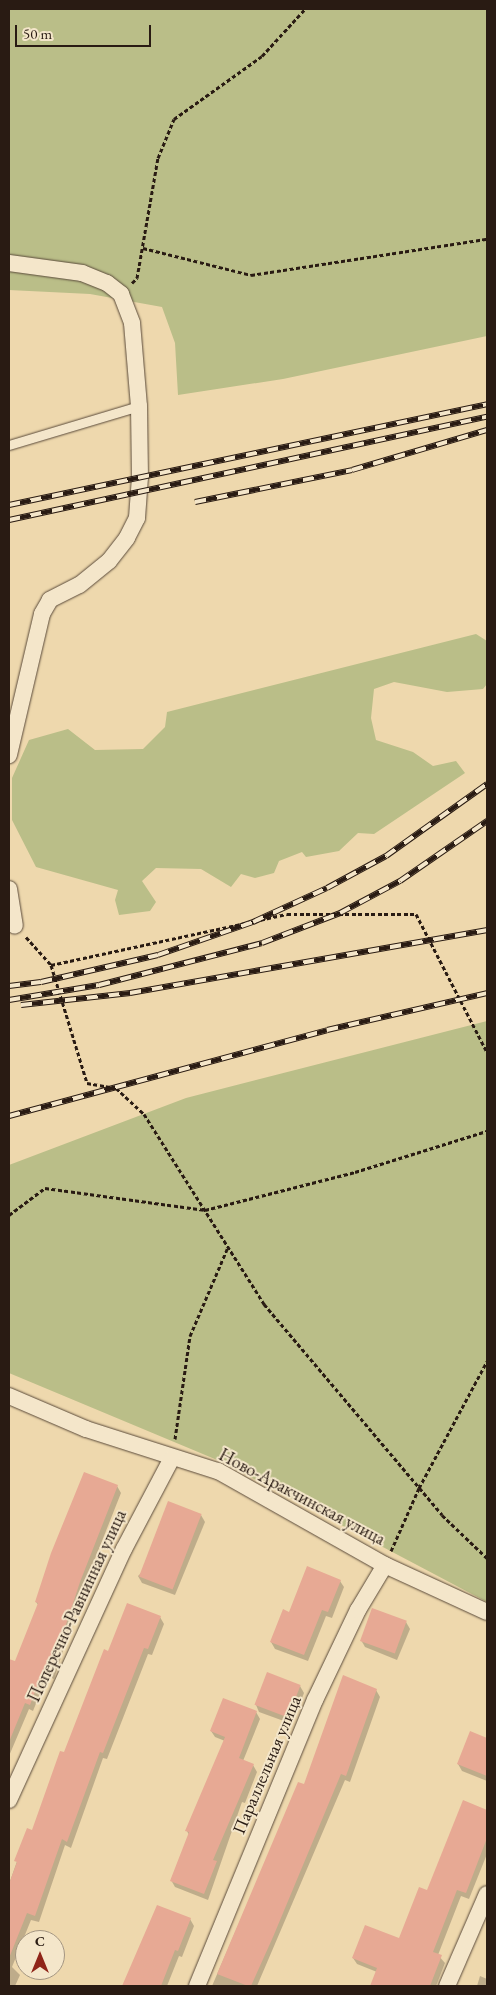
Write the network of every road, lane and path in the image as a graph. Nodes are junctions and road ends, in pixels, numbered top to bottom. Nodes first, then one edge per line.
1 (305, 9) edge
2 (487, 239) edge
3 (143, 248) junction
4 (9, 263) edge
5 (121, 294) junction
6 (140, 406) junction
7 (9, 445) edge
8 (9, 754) edge
9 (9, 889) edge
10 (15, 926) joint
11 (51, 965) junction
12 (487, 1052) edge
13 (487, 1131) edge
14 (205, 1210) junction
15 (9, 1215) edge
16 (228, 1246) junction
17 (487, 1361) edge
18 (9, 1396) edge
19 (172, 1458) junction
20 (419, 1488) junction
21 (487, 1558) edge
22 (385, 1565) junction
23 (487, 1612) edge
24 (9, 1800) edge
25 (487, 1894) edge
26 (197, 1986) edge
27 (447, 1986) edge

1 - 3 path
2 - 3 path
3 - 5 path
4 - 5 street
5 - 6 street
6 - 7 lane
6 - 8 street
9 - 10 street
10 - 11 path
11 - 12 path
11 - 14 path
13 - 14 path
14 - 15 path
14 - 16 path
16 - 19 path
16 - 20 path
17 - 20 path
18 - 19 street, Ново-Аракчинская улица
19 - 22 street, Ново-Аракчинская улица
19 - 24 street, Поперечно-Равнинная улица
20 - 21 path
20 - 22 path
22 - 23 street, Ново-Аракчинская улица
22 - 26 street, Параллельная улица
25 - 27 street

